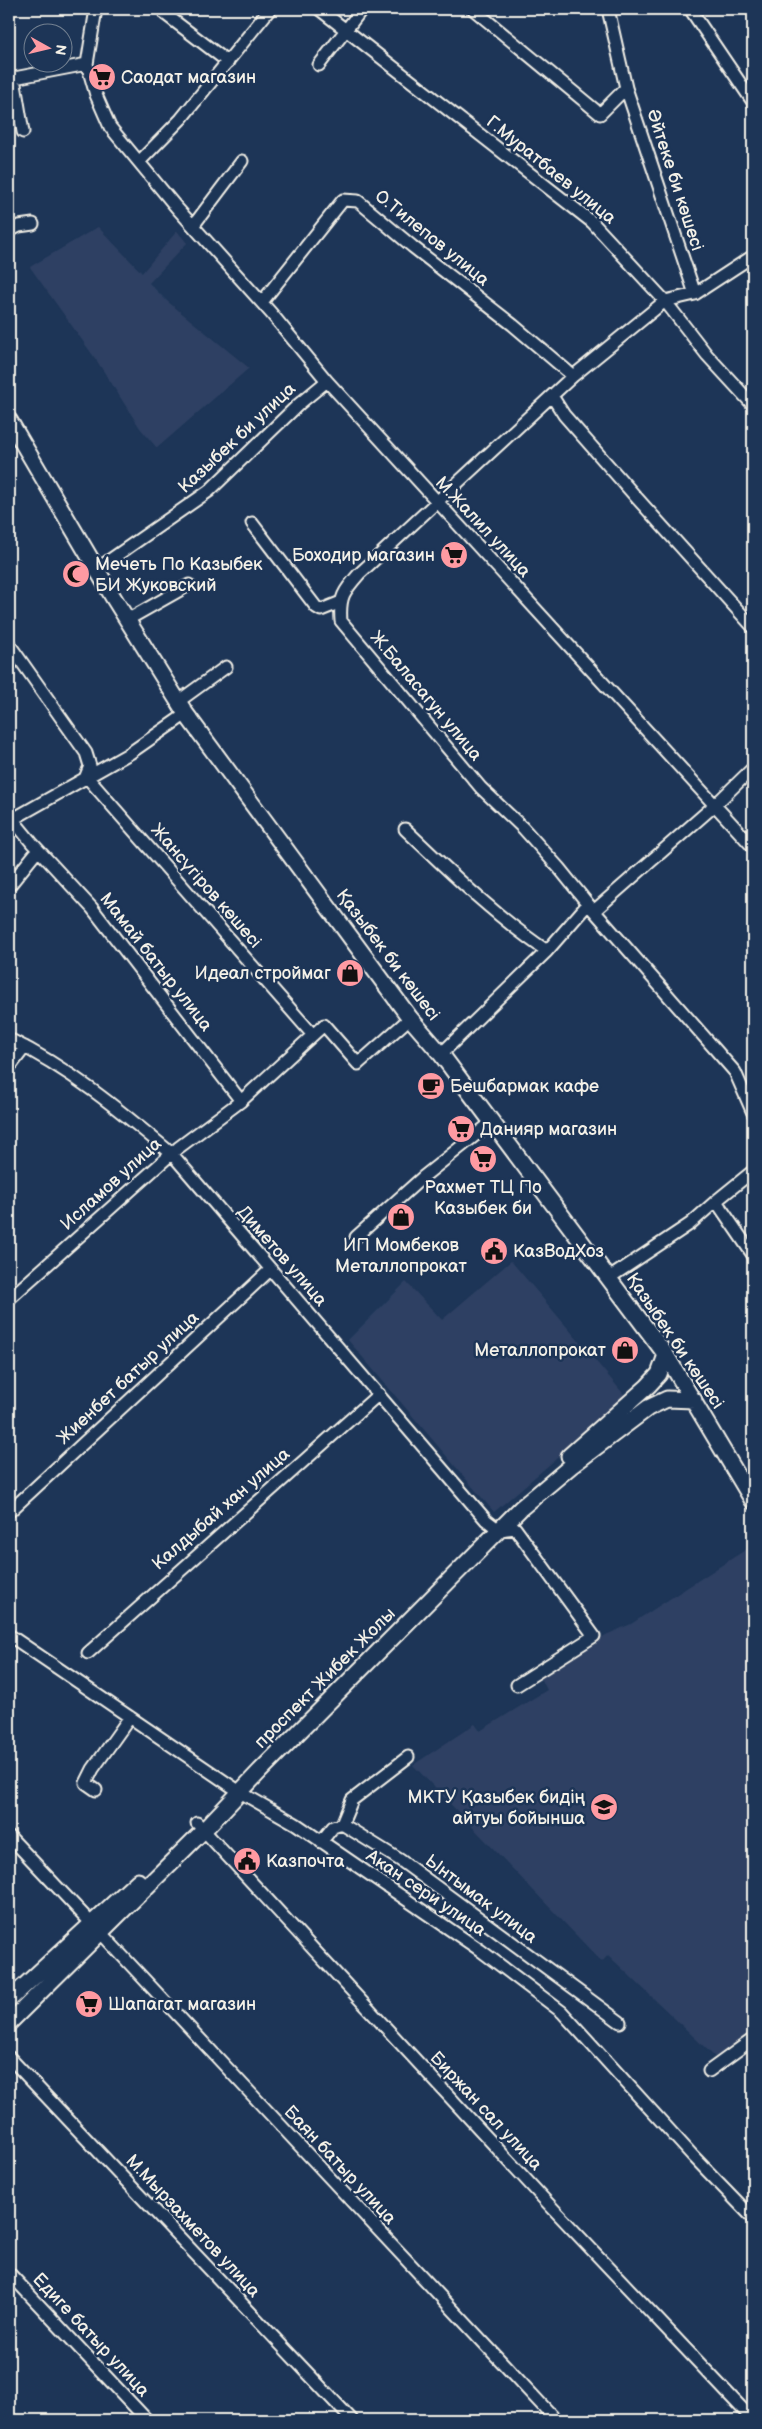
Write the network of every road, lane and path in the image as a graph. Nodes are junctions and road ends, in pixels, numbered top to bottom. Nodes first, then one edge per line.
1 (96, 9) edge
2 (270, 9) edge
3 (319, 9) edge
4 (362, 9) edge
5 (473, 9) edge
6 (608, 9) edge
7 (690, 9) edge
8 (165, 14) dead end
9 (345, 30) junction
10 (228, 62) junction
11 (87, 64) junction
12 (319, 65) dead end
13 (11, 79) edge
14 (626, 88) junction
15 (753, 102) edge
16 (23, 132) dead end
17 (139, 162) junction
18 (242, 162) dead end
19 (34, 224) dead end
20 (193, 226) junction
21 (9, 230) edge
22 (753, 256) edge
23 (695, 294) junction
24 (665, 301) junction
25 (262, 302) junction
26 (573, 376) junction
27 (327, 381) junction
28 (552, 396) junction
29 (753, 405) edge
30 (9, 420) edge
31 (436, 501) junction
32 (252, 523) dead end
33 (97, 569) junction
34 (189, 585) dead end
35 (341, 602) junction
36 (127, 620) junction
37 (753, 627) edge
38 (9, 644) edge
39 (226, 666) dead end
40 (183, 708) junction
41 (753, 768) edge
42 (86, 776) junction
43 (715, 805) junction
44 (11, 817) edge
45 (405, 829) dead end
46 (753, 847) edge
47 (38, 850) junction
48 (9, 886) edge
49 (591, 908) junction
50 (547, 951) junction
51 (410, 1018) junction
52 (313, 1035) junction
53 (9, 1039) edge
54 (25, 1047) junction
55 (441, 1054) junction
56 (9, 1068) edge
57 (241, 1101) junction
58 (753, 1112) edge
59 (492, 1122) junction
60 (172, 1154) junction
61 (753, 1171) edge
62 (716, 1201) junction
63 (356, 1237) dead end
64 (753, 1255) edge
65 (270, 1270) junction
66 (609, 1278) junction
67 (9, 1299) edge
68 (666, 1355) junction
69 (379, 1394) junction
70 (694, 1400) junction
71 (753, 1501) edge
72 (9, 1512) edge
73 (496, 1527) junction
74 (9, 1635) edge
75 (88, 1653) dead end
76 (518, 1685) dead end
77 (130, 1717) junction
78 (408, 1757) dead end
79 (236, 1789) junction
80 (96, 1790) dead end
81 (342, 1824) junction
82 (200, 1826) junction
83 (9, 1836) edge
84 (321, 1842) junction
85 (96, 1928) junction
86 (9, 2000) edge
87 (620, 2022) dead end
88 (9, 2023) edge
89 (753, 2039) edge
90 (9, 2056) edge
91 (709, 2071) dead end
92 (753, 2218) edge
93 (9, 2273) edge
94 (147, 2420) edge
95 (352, 2420) edge
96 (556, 2420) edge
97 (753, 2420) edge

1 - 11 street, М.Жалил улица
2 - 10 street
3 - 9 street, Г.Муратбаев улица
4 - 9 street
5 - 14 street
6 - 14 street, Әйтеке би көшесі
7 - 15 street
8 - 10 street
9 - 12 street
9 - 24 street, Г.Муратбаев улица
10 - 17 street
11 - 13 street
11 - 17 street, М.Жалил улица
13 - 16 street
14 - 23 street, Әйтеке би көшесі
17 - 20 street, М.Жалил улица
18 - 20 street
19 - 21 street
20 - 25 street, М.Жалил улица
22 - 23 street
23 - 24 street
24 - 26 street
24 - 29 street, Г.Муратбаев улица
25 - 26 street, О.Тилепов улица
25 - 27 street, М.Жалил улица
26 - 28 street
27 - 31 street, М.Жалил улица
27 - 33 street, Казыбек би улица
28 - 31 street
28 - 37 street
30 - 33 main road, Қазыбек би көшесі
31 - 35 street
31 - 43 street, М.Жалил улица
32 - 35 street
33 - 36 main road, Қазыбек би көшесі
34 - 36 street
35 - 49 street, Ж.Баласагун улица
36 - 40 main road, Қазыбек би көшесі
38 - 42 street
39 - 40 street
40 - 42 street
40 - 51 main road, Қазыбек би көшесі
41 - 43 street
42 - 44 street
42 - 52 street, Жансүгіров көшесі
43 - 46 street, М.Жалил улица
43 - 49 street
44 - 47 street, Мамай батыр улица
45 - 50 street
47 - 48 street
47 - 57 street, Мамай батыр улица
49 - 50 street
49 - 58 street, Ж.Баласагун улица
50 - 55 street
51 - 52 street
51 - 55 main road, Қазыбек би көшесі
52 - 57 street, Исламов улица
53 - 54 street, Диметов улица
54 - 56 street
54 - 60 street, Диметов улица
55 - 59 main road, Қазыбек би көшесі
57 - 60 street, Исламов улица
59 - 63 street
59 - 66 main road, Қазыбек би көшесі
60 - 65 street, Диметов улица
60 - 67 street, Исламов улица
61 - 62 street
62 - 64 street
62 - 66 street
65 - 69 street, Диметов улица
65 - 72 street, Жиенбет батыр улица
66 - 68 main road, Қазыбек би көшесі
68 - 70 main road, Қазыбек би көшесі
68 - 73 main road, проспект Жибек Жолы
69 - 73 street, Диметов улица
69 - 75 street, Калдыбай хан улица
70 - 71 main road, Қазыбек би көшесі
70 - 73 main road, проспект Жибек Жолы
73 - 76 street
73 - 79 main road, проспект Жибек Жолы
74 - 77 street, Акан сери улица
77 - 79 street, Акан сери улица
77 - 80 street
78 - 81 street
79 - 82 main road, проспект Жибек Жолы
79 - 84 street, Акан сери улица
81 - 84 street
81 - 87 street, Ынтымак улица
82 - 85 main road, проспект Жибек Жолы
82 - 97 street, Биржан сал улица
83 - 85 street, Баян батыр улица
84 - 92 street, Акан сери улица
85 - 86 main road, проспект Жибек Жолы
85 - 88 main road, проспект Жибек Жолы
85 - 96 street, Баян батыр улица
89 - 91 street
90 - 95 street, М.Мырзахметов улица
93 - 94 street, Едиге батыр улица

